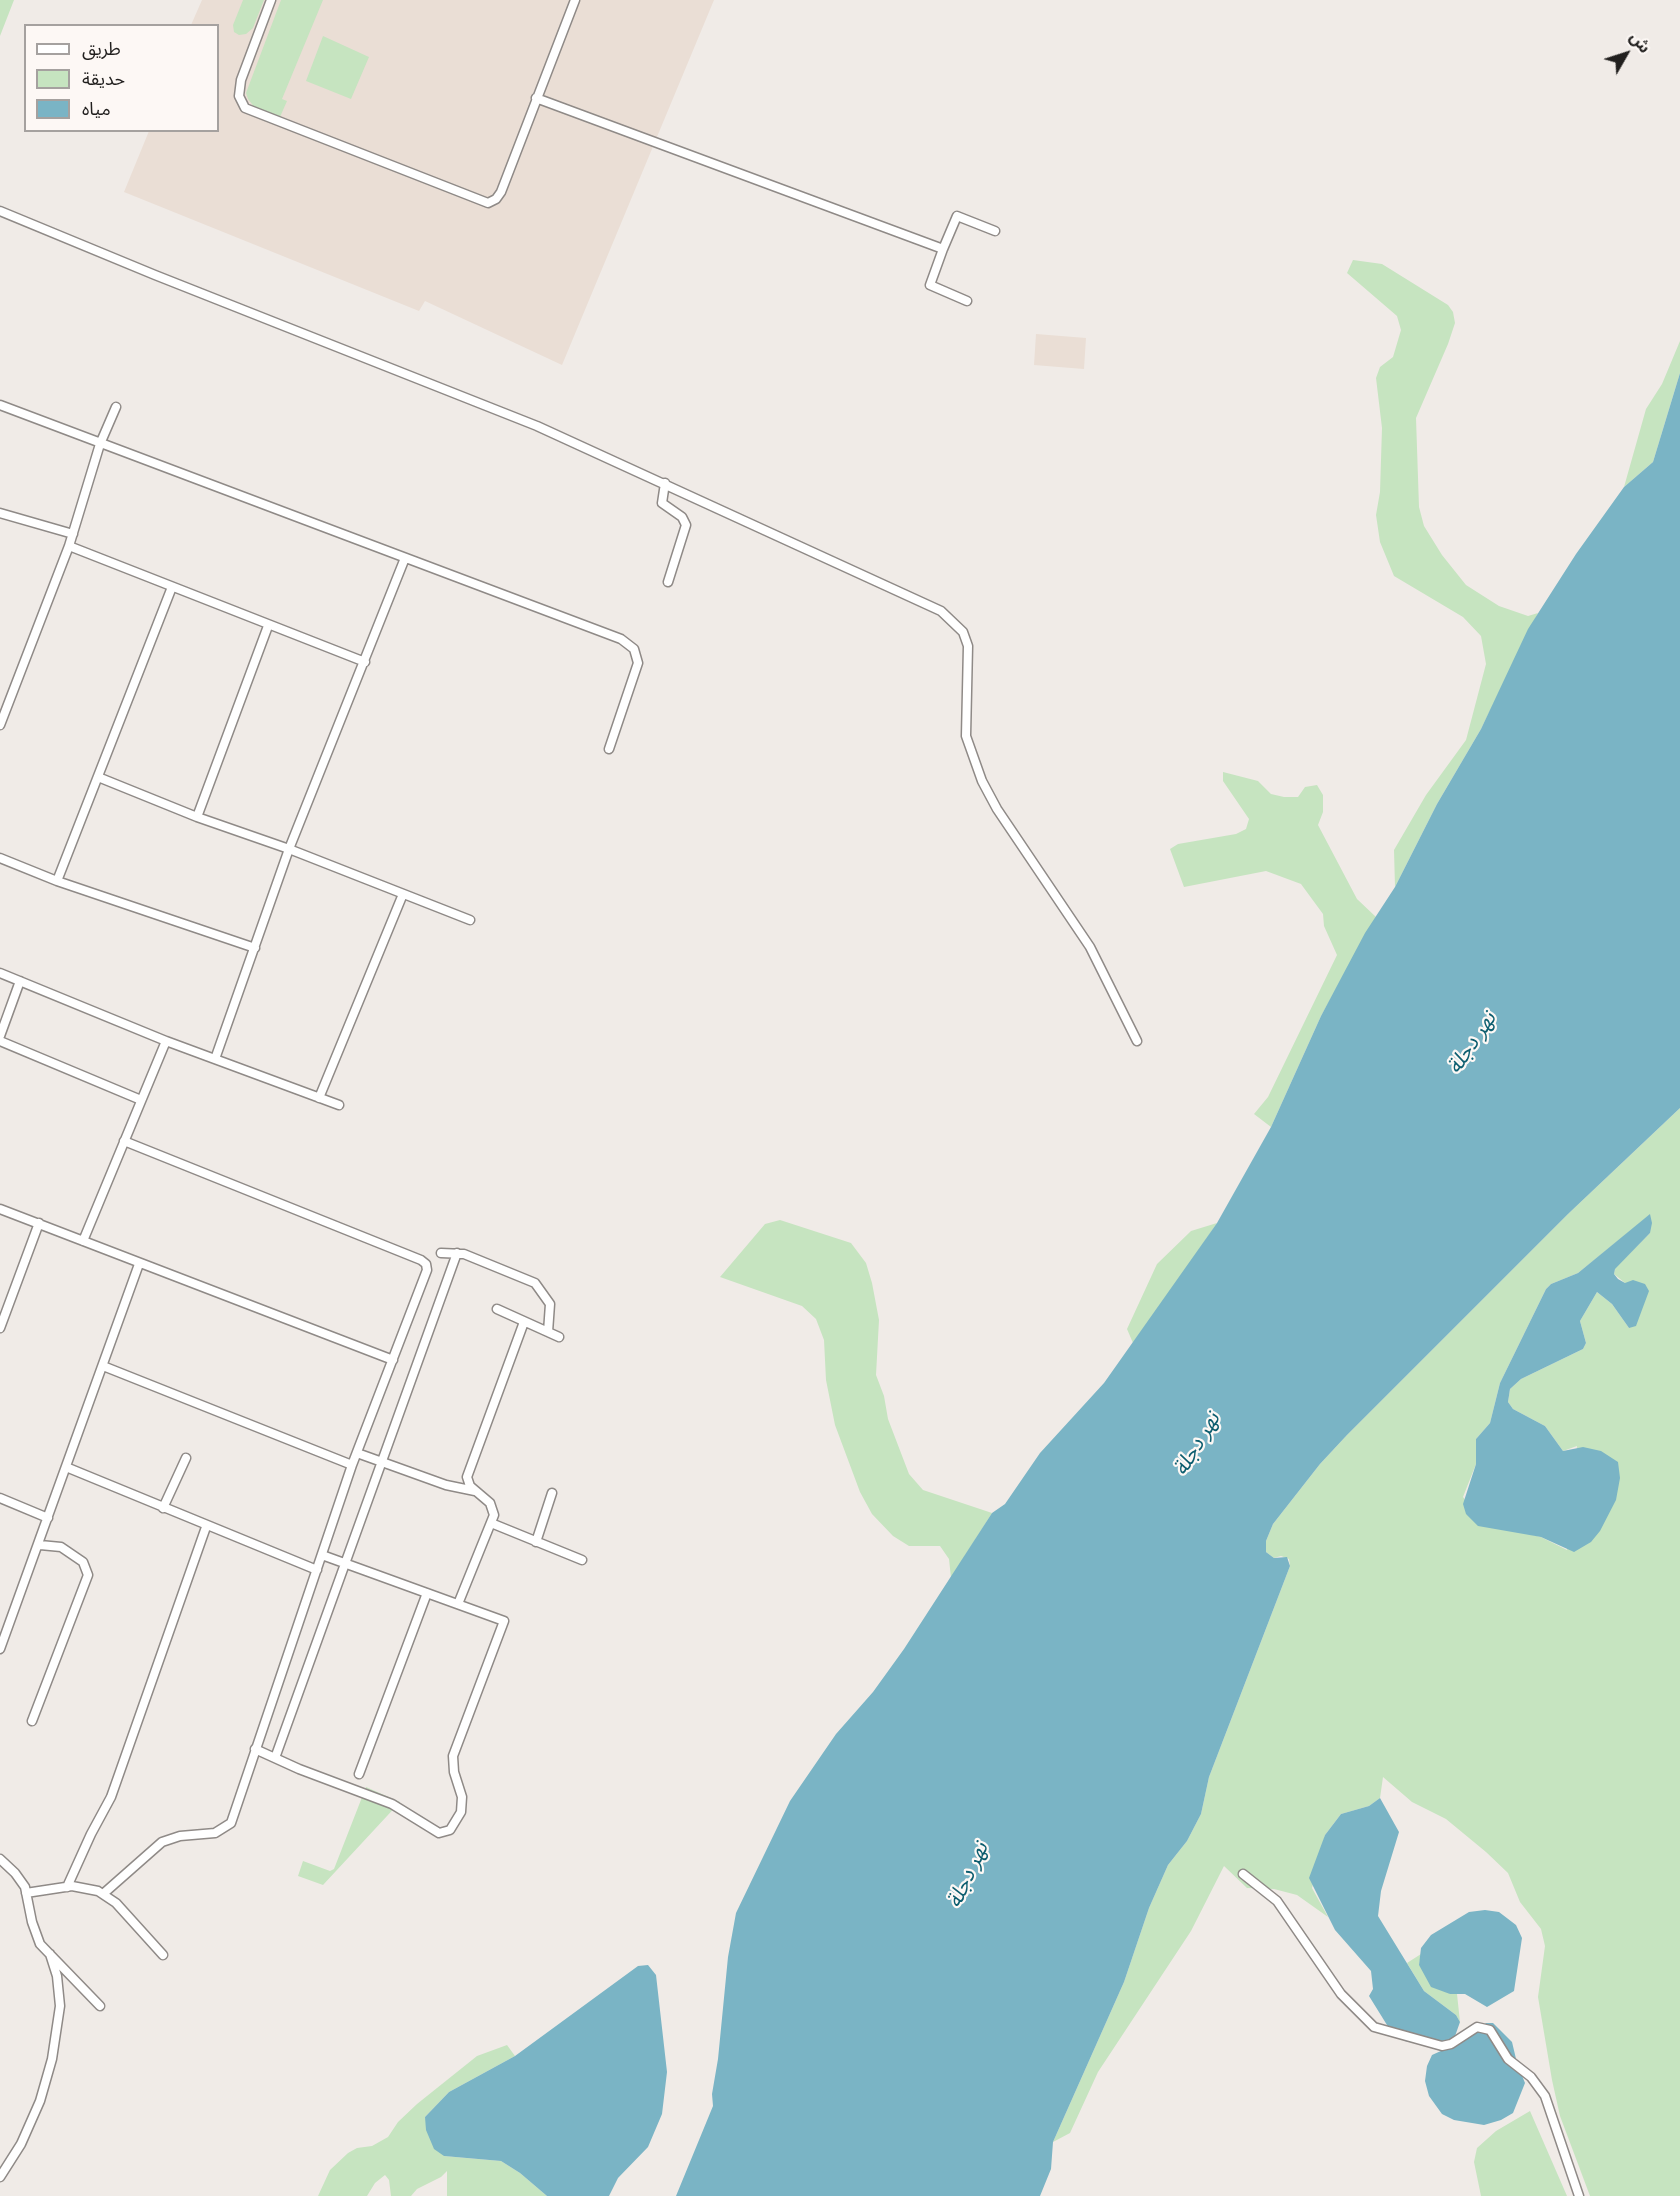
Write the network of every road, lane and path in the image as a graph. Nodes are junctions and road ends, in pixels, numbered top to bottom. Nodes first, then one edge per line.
1 (271, 0) edge
2 (575, 0) edge
3 (536, 98) junction
4 (0, 211) edge
5 (995, 231) dead end
6 (943, 249) junction
7 (967, 301) dead end
8 (0, 405) edge
9 (116, 407) dead end
10 (100, 444) junction
11 (665, 483) junction
12 (0, 513) edge
13 (73, 534) junction
14 (69, 546) junction
15 (405, 558) junction
16 (668, 582) dead end
17 (172, 587) junction
18 (267, 626) junction
19 (365, 662) junction
20 (0, 725) edge
21 (609, 749) dead end
22 (98, 777) junction
23 (197, 818) junction
24 (289, 849) junction
25 (0, 858) edge
26 (57, 880) junction
27 (403, 894) junction
28 (470, 920) dead end
29 (255, 948) junction
30 (0, 973) edge
31 (21, 981) junction
32 (0, 1036) edge
33 (0, 1041) edge
34 (166, 1041) junction
35 (1137, 1041) dead end
36 (214, 1059) junction
37 (319, 1098) junction
38 (141, 1100) junction
39 (339, 1105) dead end
40 (124, 1141) junction
41 (0, 1209) edge
42 (39, 1223) junction
43 (84, 1241) junction
44 (441, 1253) dead end
45 (457, 1253) junction
46 (140, 1264) junction
47 (497, 1309) dead end
48 (524, 1322) junction
49 (0, 1328) edge
50 (548, 1332) junction
51 (559, 1337) dead end
52 (393, 1360) junction
53 (103, 1366) junction
54 (357, 1453) junction
55 (186, 1458) dead end
56 (382, 1462) junction
57 (352, 1465) junction
58 (66, 1467) junction
59 (475, 1491) junction
60 (552, 1493) dead end
61 (0, 1498) edge
62 (163, 1508) junction
63 (48, 1518) junction
64 (491, 1523) junction
65 (206, 1527) junction
66 (536, 1542) junction
67 (40, 1545) junction
68 (322, 1555) junction
69 (582, 1560) dead end
70 (346, 1563) junction
71 (317, 1570) junction
72 (427, 1593) junction
73 (458, 1604) junction
74 (0, 1617) edge
75 (10, 1621) junction
76 (0, 1649) edge
77 (32, 1721) dead end
78 (255, 1749) junction
79 (275, 1758) junction
80 (359, 1774) dead end
81 (0, 1858) edge
82 (1243, 1874) dead end
83 (68, 1887) junction
84 (26, 1893) junction
85 (103, 1894) junction
86 (50, 1954) junction
87 (163, 1955) dead end
88 (100, 2006) dead end
89 (0, 2177) edge
90 (1580, 2196) edge

1 - 3 street
2 - 3 street
3 - 6 street
4 - 11 street
5 - 6 street
6 - 7 street
8 - 10 street
9 - 10 street
10 - 13 street
10 - 15 street
11 - 16 street
11 - 35 street
12 - 13 street
13 - 14 street
14 - 17 street
14 - 20 street
15 - 19 street
15 - 21 street
17 - 18 street
17 - 22 street
18 - 19 street
18 - 23 street
19 - 24 street
22 - 23 street
22 - 26 street
23 - 24 street
24 - 27 street
24 - 29 street
25 - 26 street
26 - 29 street
27 - 28 street
27 - 37 street
29 - 36 street
30 - 31 street
31 - 32 street
31 - 34 street
33 - 38 street
34 - 36 street
34 - 38 street
36 - 37 street
37 - 39 street
38 - 40 street
40 - 43 street
40 - 52 street
41 - 42 street
42 - 43 street
42 - 49 street
43 - 46 street
44 - 45 street
45 - 50 street
45 - 56 street
46 - 52 street
46 - 53 street
47 - 48 street
48 - 50 street
48 - 59 street
50 - 51 street
52 - 54 street
53 - 57 street
53 - 58 street
54 - 56 street
54 - 57 street
55 - 62 street
56 - 59 street
56 - 70 street
57 - 68 street
58 - 62 street
58 - 63 street
59 - 64 street
60 - 66 street
61 - 63 street
62 - 65 street
63 - 67 street
64 - 66 street
64 - 73 street
65 - 71 street
65 - 83 street
66 - 69 street
67 - 75 street
67 - 77 street
68 - 70 street
68 - 71 street
70 - 72 street
70 - 79 street
71 - 78 street
72 - 73 street
72 - 80 street
73 - 79 street
74 - 75 street
75 - 76 street
78 - 79 street
78 - 85 street
81 - 84 street
82 - 90 street
83 - 84 street
83 - 85 street
84 - 86 street
85 - 87 street
86 - 88 street
86 - 89 street

